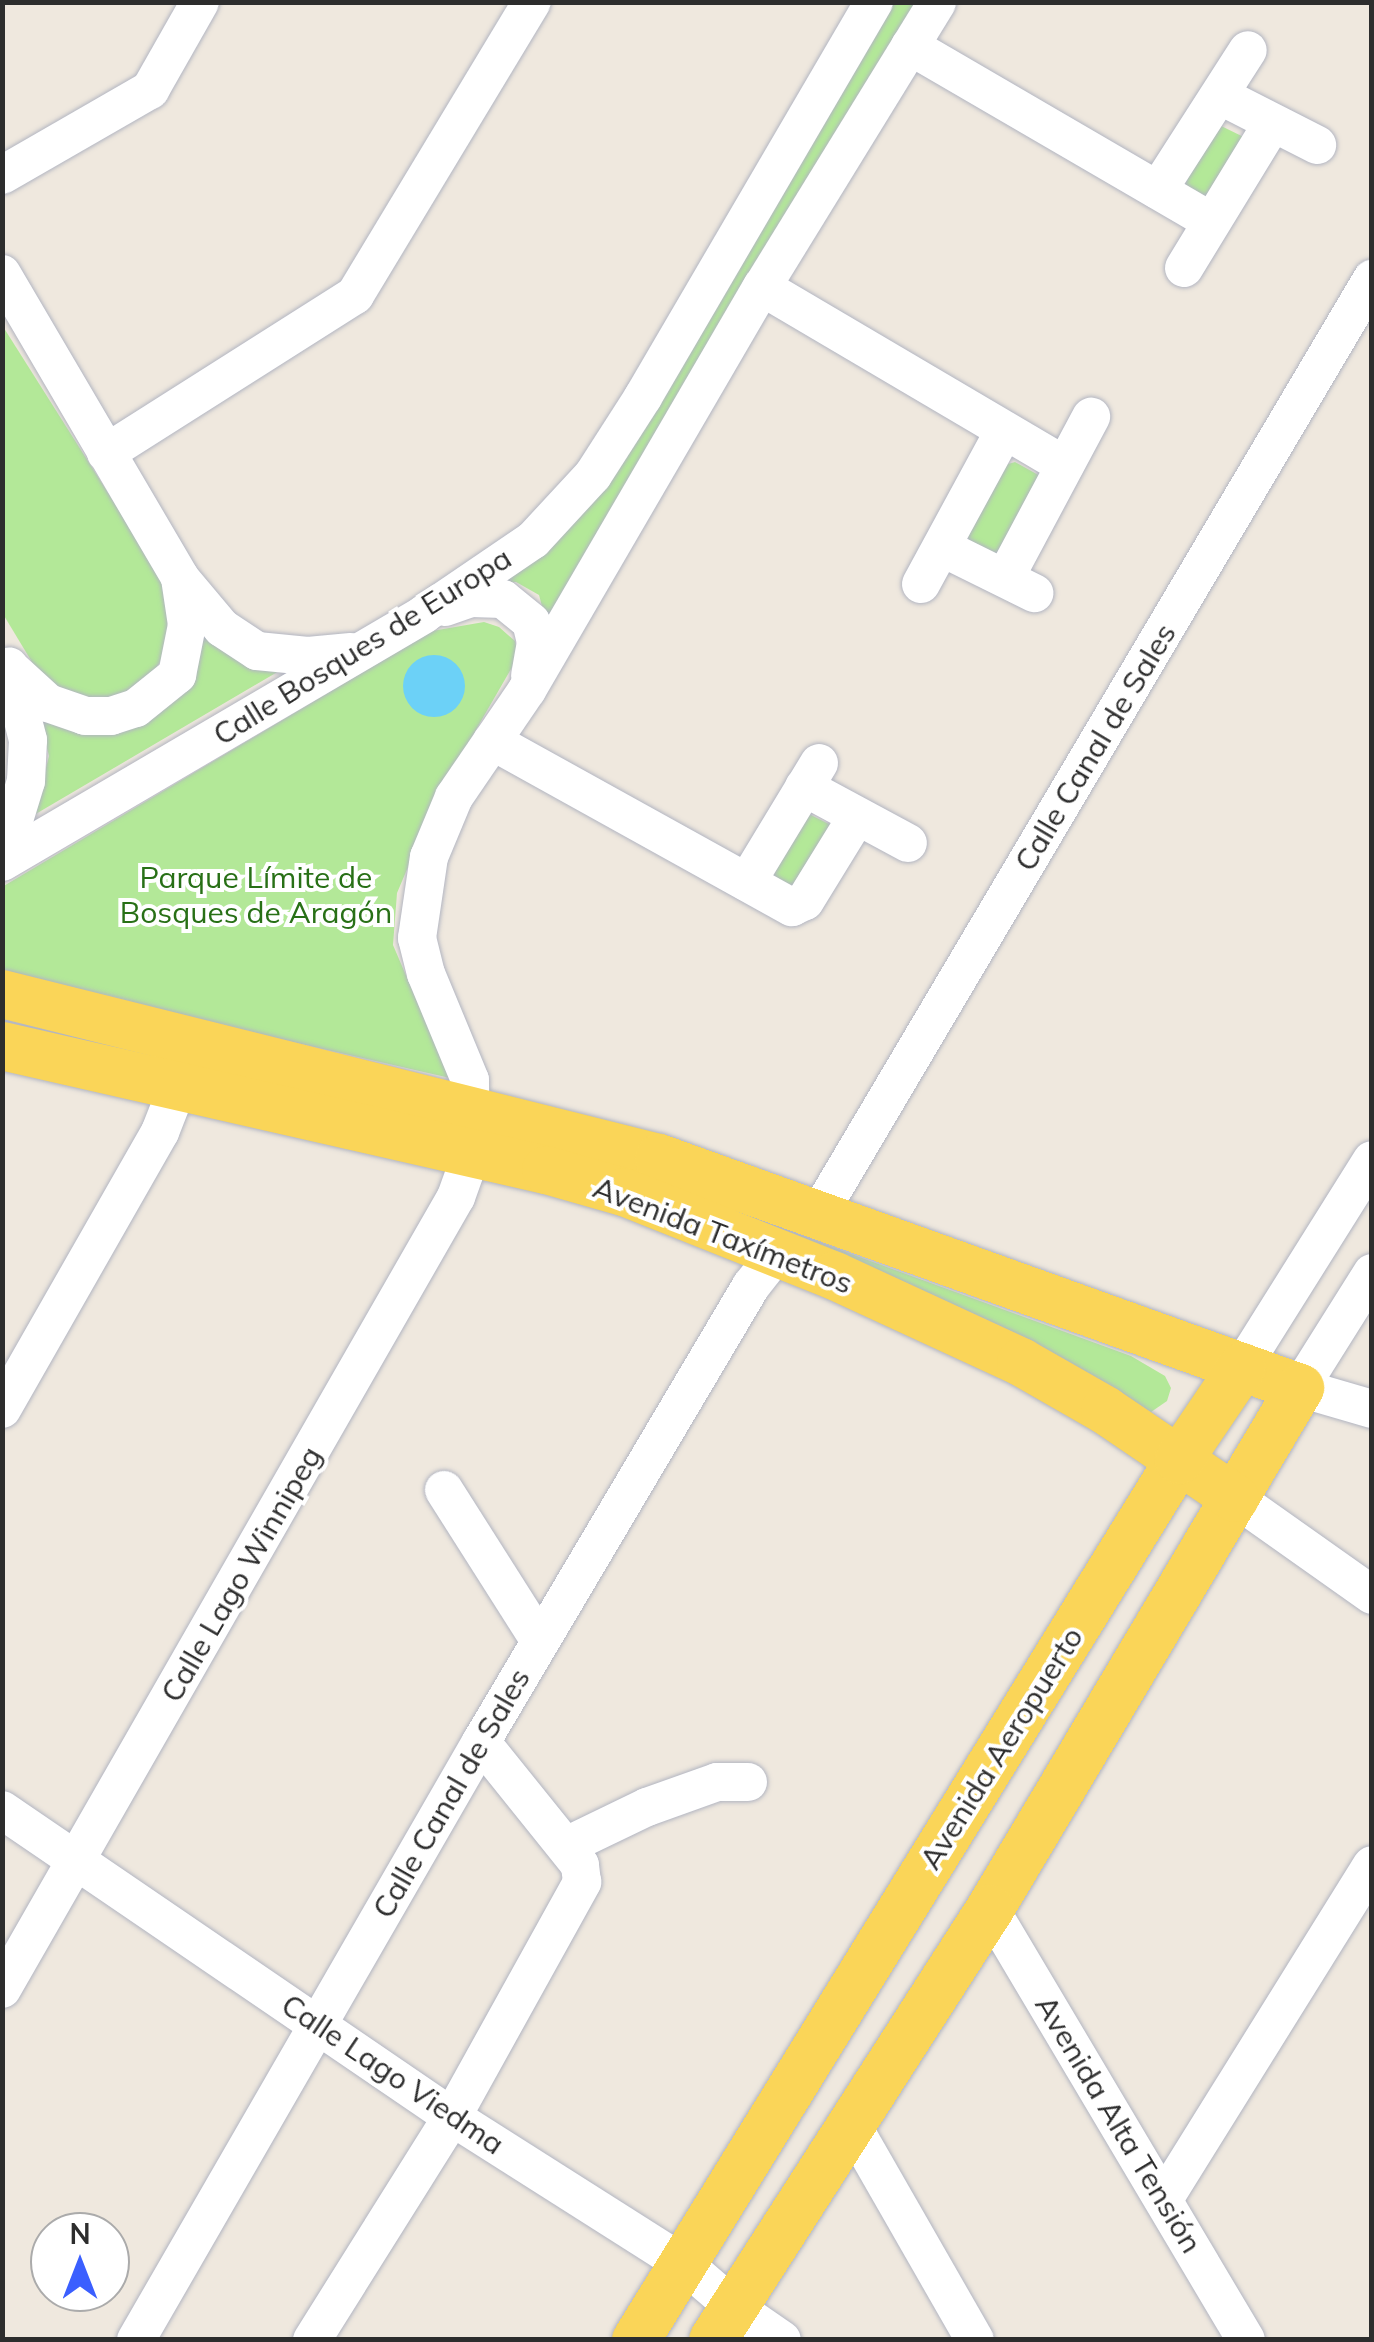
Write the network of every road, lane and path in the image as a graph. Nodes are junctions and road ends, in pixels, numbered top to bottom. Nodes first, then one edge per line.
1 (200, 2) edge
2 (532, 2) edge
3 (874, 2) edge
4 (937, 2) edge
5 (910, 46) junction
6 (1248, 50) dead end
7 (1220, 96) junction
8 (1272, 124) junction
9 (1317, 146) dead end
10 (2, 175) edge
11 (1158, 190) junction
12 (1211, 221) junction
13 (1184, 268) dead end
14 (2, 274) edge
15 (1372, 279) edge
16 (762, 287) junction
17 (1091, 417) dead end
18 (1004, 432) junction
19 (106, 452) junction
20 (1064, 465) junction
21 (943, 548) junction
22 (180, 578) junction
23 (921, 584) dead end
24 (424, 614) junction
25 (372, 645) junction
26 (7, 663) edge
27 (527, 690) junction
28 (492, 741) junction
29 (856, 818) junction
30 (2, 840) edge
31 (908, 843) dead end
32 (2, 862) edge
33 (747, 882) junction
34 (2, 994) edge
35 (2, 1046) edge
36 (178, 1086) junction
37 (472, 1132) junction
38 (1372, 1160) edge
39 (818, 1215) junction
40 (776, 1253) junction
41 (1372, 1273) edge
42 (1242, 1367) junction
43 (1300, 1388) junction
44 (2, 1409) edge
45 (1372, 1409) edge
46 (1179, 1460) junction
47 (444, 1490) dead end
48 (1235, 1498) junction
49 (1372, 1596) edge
50 (540, 1641) junction
51 (480, 1742) junction
52 (748, 1782) dead end
53 (2, 1810) edge
54 (574, 1860) junction
55 (75, 1861) junction
56 (1372, 1866) edge
57 (990, 1909) junction
58 (2, 1989) edge
59 (319, 2023) junction
60 (452, 2118) junction
61 (850, 2122) junction
62 (1164, 2198) junction
63 (684, 2264) junction
64 (724, 2323) edge
65 (136, 2340) edge
66 (312, 2340) edge
67 (636, 2340) edge
68 (782, 2340) edge
69 (975, 2340) edge
70 (1246, 2340) edge

1 - 10 street
2 - 19 street
3 - 24 street, Calle Bosques de Europa
4 - 5 street
5 - 11 street
5 - 16 street
6 - 7 street
7 - 8 street
7 - 11 street
8 - 9 street
8 - 12 street
11 - 12 street
12 - 13 street
14 - 19 street
15 - 39 street, Calle Canal de Sales
16 - 18 street
16 - 27 street
17 - 20 street
18 - 20 street
18 - 21 street
19 - 22 street
20 - 21 street
21 - 23 street
22 - 25 street
22 - 26 street
24 - 25 street, Calle Bosques de Europa
24 - 27 street
25 - 32 street, Calle Bosques de Europa
26 - 30 street
27 - 28 street
28 - 33 street
28 - 37 street
29 - 31 street
29 - 33 street
29 - 33 street
34 - 37 main road, Avenida Taxímetros
35 - 36 main road, Avenida Taxímetros
36 - 37 main road, Avenida Taxímetros
36 - 44 street
37 - 39 main road, Avenida Taxímetros
37 - 40 main road, Avenida Taxímetros
37 - 55 street, Calle Lago Winnipeg
38 - 42 street, Avenida Aeropuerto
39 - 42 main road, Avenida Taxímetros
40 - 46 main road, Avenida Taxímetros
40 - 50 street, Calle Canal de Sales
41 - 43 street
42 - 43 main road, Avenida Taxímetros
42 - 46 main road, Avenida Aeropuerto
43 - 45 street, Avenida Taxímetros
43 - 48 main road
46 - 48 main road, Avenida Taxímetros
46 - 63 main road, Avenida Aeropuerto
47 - 50 street
48 - 49 street, Avenida Taxímetros
48 - 57 main road
50 - 51 street, Calle Canal de Sales
51 - 54 street
51 - 59 street, Calle Canal de Sales
52 - 54 street
53 - 55 street, Calle Lago Viedma
54 - 60 street
55 - 58 street, Calle Lago Winnipeg
55 - 59 street, Calle Lago Viedma
56 - 62 street
57 - 61 main road
57 - 62 street, Avenida Alta Tensión
59 - 60 street, Calle Lago Viedma
59 - 65 street, Calle Canal de Sales
60 - 63 street, Calle Lago Viedma
60 - 66 street
61 - 64 main road
61 - 69 street
62 - 70 street, Avenida Alta Tensión
63 - 64 street, Calle Lago Viedma
63 - 67 main road, Avenida Aeropuerto
64 - 68 street, Calle Lago Viedma

